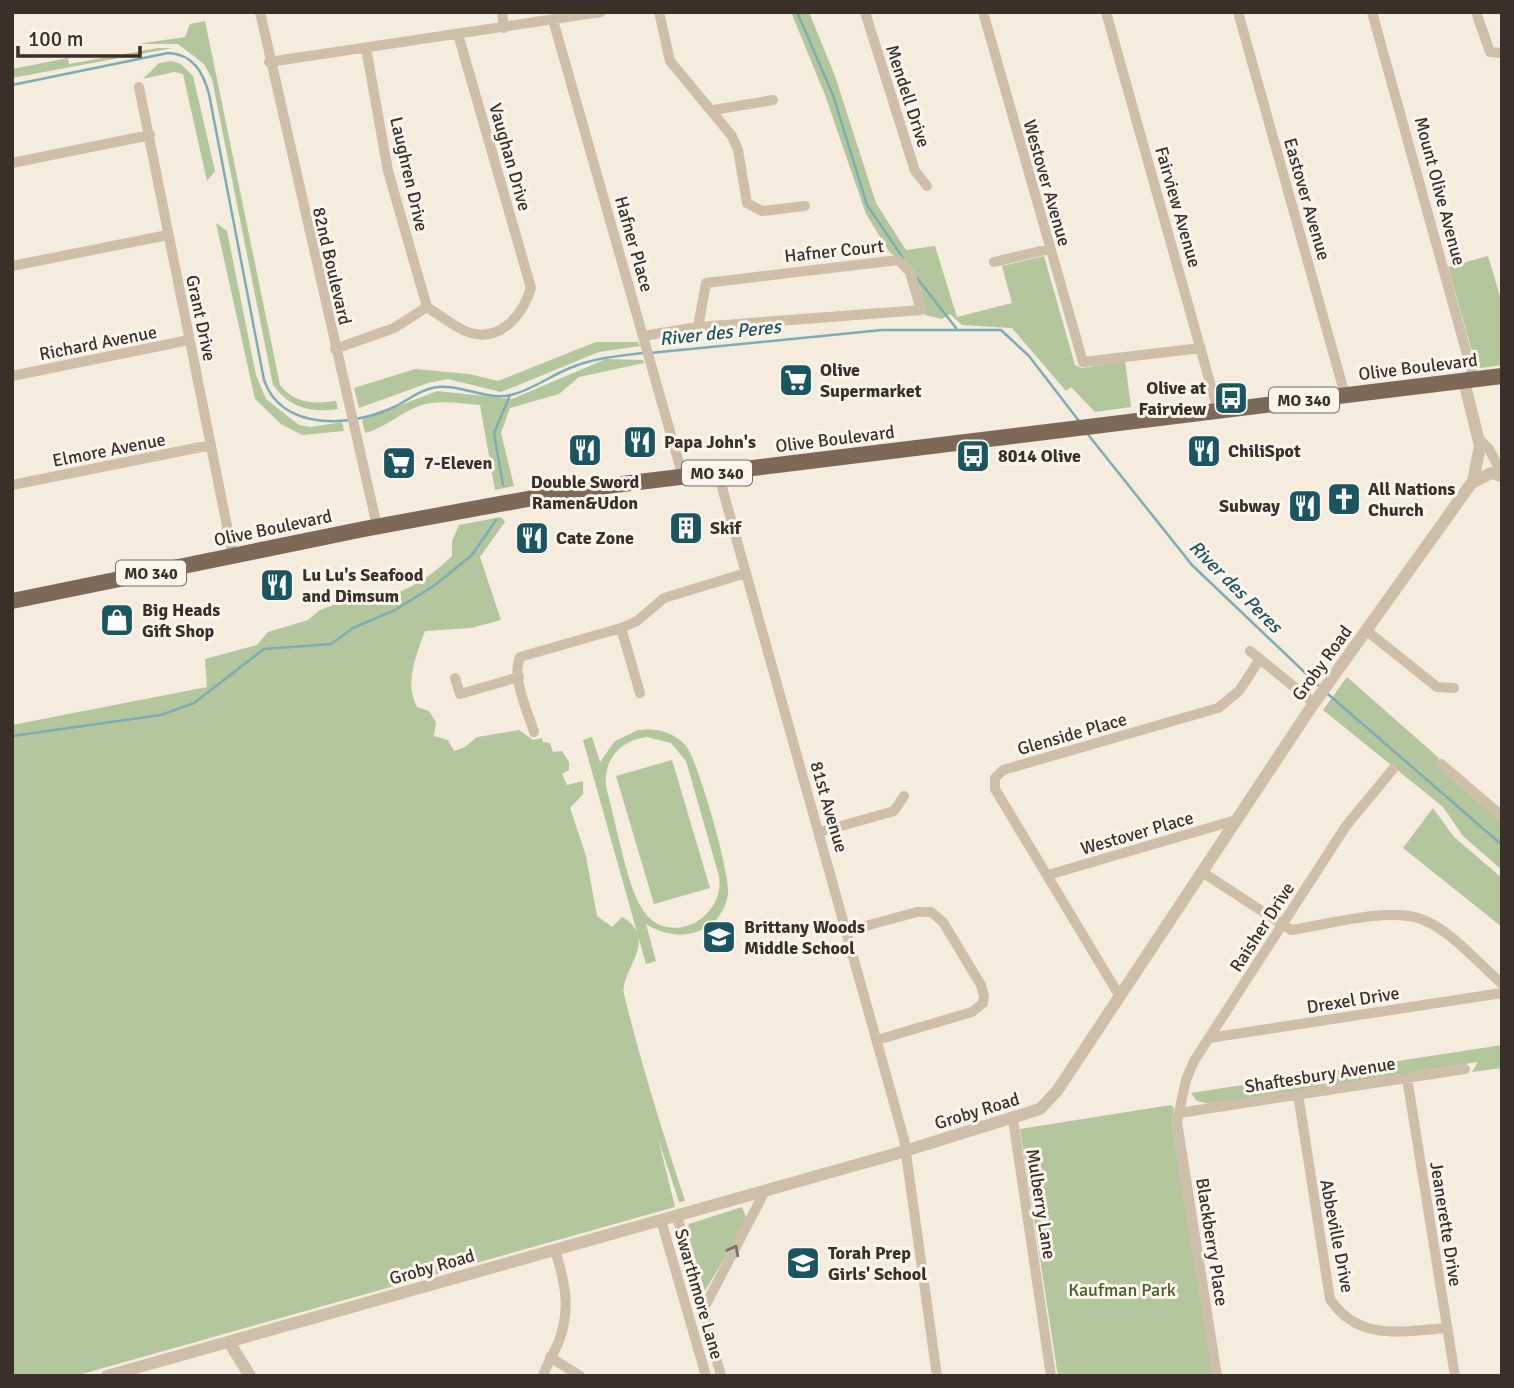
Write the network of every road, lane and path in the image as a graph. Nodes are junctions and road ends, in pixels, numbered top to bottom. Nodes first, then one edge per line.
1 (260, 12) edge
2 (502, 12) edge
3 (601, 12) edge
4 (659, 12) edge
5 (865, 12) edge
6 (983, 12) edge
7 (1106, 12) edge
8 (1238, 12) edge
9 (1372, 12) edge
10 (1476, 12) edge
11 (553, 20) junction
12 (504, 27) junction
13 (458, 34) junction
14 (366, 48) junction
15 (1502, 53) edge
16 (270, 62) junction
17 (139, 86) dead end
18 (773, 100) dead end
19 (714, 110) junction
20 (150, 135) junction
21 (12, 163) edge
22 (927, 186) dead end
23 (805, 206) dead end
24 (168, 235) junction
25 (1049, 248) junction
26 (994, 262) dead end
27 (12, 266) edge
28 (427, 307) junction
29 (698, 327) junction
30 (644, 338) junction
31 (189, 340) junction
32 (1201, 348) junction
33 (335, 349) junction
34 (12, 376) edge
35 (1502, 376) edge
36 (1469, 380) junction
37 (1345, 395) junction
38 (1218, 411) junction
39 (1479, 439) junction
40 (211, 445) junction
41 (720, 472) junction
42 (1502, 475) edge
43 (683, 477) junction
44 (1472, 483) junction
45 (12, 485) edge
46 (377, 526) junction
47 (233, 556) junction
48 (746, 573) junction
49 (12, 601) edge
50 (621, 628) junction
51 (1367, 631) junction
52 (1250, 651) dead end
53 (1260, 659) junction
54 (519, 677) junction
55 (455, 678) dead end
56 (1454, 688) dead end
57 (640, 693) dead end
58 (1316, 700) junction
59 (534, 732) dead end
60 (1441, 764) dead end
61 (1393, 769) dead end
62 (904, 796) dead end
63 (1502, 816) edge
64 (1236, 820) junction
65 (820, 832) junction
66 (1202, 872) junction
67 (1048, 875) junction
68 (1283, 926) junction
69 (847, 931) junction
70 (1502, 984) edge
71 (1502, 993) edge
72 (1119, 995) junction
73 (1209, 1038) junction
74 (877, 1040) junction
75 (1465, 1069) dead end
76 (1408, 1078) junction
77 (1298, 1094) junction
78 (1179, 1113) junction
79 (1013, 1119) junction
80 (905, 1151) junction
81 (765, 1191) junction
82 (677, 1216) junction
83 (661, 1220) junction
84 (555, 1250) junction
85 (703, 1310) junction
86 (1447, 1328) junction
87 (229, 1342) junction
88 (550, 1357) junction
89 (718, 1362) junction
90 (143, 1371) edge
91 (704, 1371) edge
92 (107, 1376) edge
93 (250, 1376) edge
94 (542, 1376) edge
95 (580, 1376) edge
96 (722, 1376) edge
97 (731, 1376) edge
98 (937, 1376) edge
99 (1051, 1376) edge
100 (1217, 1376) edge
101 (1455, 1376) edge

1 - 16 street, 82nd Boulevard
2 - 12 street
3 - 11 street
4 - 19 street
5 - 22 street, Mendell Drive
6 - 25 street, Westover Avenue
7 - 32 street, Fairview Avenue
8 - 37 street, Eastover Avenue
9 - 36 street, Mount Olive Avenue
10 - 15 street
11 - 12 street
11 - 30 street, Hafner Place
12 - 13 street
13 - 14 street
13 - 28 street, Vaughan Drive
14 - 16 street
14 - 28 street, Laughren Drive
16 - 33 street, 82nd Boulevard
17 - 20 street, Grant Drive
18 - 19 street
19 - 23 street
20 - 21 street
20 - 24 street, Grant Drive
24 - 27 street
24 - 31 street, Grant Drive
25 - 26 street
25 - 32 street, Westover Avenue
28 - 33 street
29 - 29 street, Hafner Court
29 - 30 street, Hafner Court
30 - 43 street, Hafner Place
31 - 34 street, Richard Avenue
31 - 40 street, Grant Drive
32 - 38 street, Fairview Avenue
33 - 46 street, 82nd Boulevard
35 - 36 main road, Olive Boulevard / MO 340
36 - 37 main road, Olive Boulevard / MO 340
36 - 39 street, Mount Olive Avenue
37 - 38 main road, Olive Boulevard / MO 340
38 - 41 main road, Olive Boulevard / MO 340
39 - 42 street, Mount Olive Avenue
39 - 44 street, Groby Road
40 - 45 street, Elmore Avenue
40 - 47 street, Grant Drive
41 - 43 main road, Olive Boulevard / MO 340
41 - 48 street, 81st Avenue
42 - 44 street
43 - 46 main road, Olive Boulevard / MO 340
44 - 51 street, Groby Road
46 - 47 main road, Olive Boulevard / MO 340
47 - 49 main road, Olive Boulevard / MO 340
48 - 50 street
48 - 65 street, 81st Avenue
50 - 54 street
50 - 57 street
51 - 56 street
51 - 58 street, Groby Road
52 - 53 street
53 - 58 street
53 - 67 street, Glenside Place
54 - 55 street
54 - 59 street
58 - 64 street, Groby Road
60 - 63 street
61 - 68 street, Raisher Drive
62 - 65 street
64 - 66 street, Groby Road
64 - 67 street, Westover Place
65 - 69 street, 81st Avenue
66 - 68 street
66 - 72 street, Groby Road
67 - 72 street, Glenside Place
68 - 70 street
68 - 73 street, Raisher Drive
69 - 74 street, 81st Avenue
69 - 74 street
71 - 73 street, Drexel Drive
72 - 79 street, Groby Road
73 - 78 street, Raisher Drive
74 - 80 street, 81st Avenue
75 - 76 street, Shaftesbury Avenue
76 - 77 street, Shaftesbury Avenue
76 - 86 street, Jeanerette Drive
77 - 78 street, Shaftesbury Avenue
77 - 86 street, Abbeville Drive
78 - 100 street, Blackberry Place
79 - 80 street, Groby Road
79 - 99 street, Mulberry Lane
80 - 81 street, Groby Road
80 - 98 street, 81st Avenue
81 - 82 street, Groby Road
85 -> 81 street, Swarthmore Lane
82 - 83 street, Groby Road
82 - 85 street, Swarthmore Lane
83 - 84 street, Groby Road
83 - 91 street, Swarthmore Lane
84 - 87 street, Groby Road
84 - 88 street
85 - 89 street, Swarthmore Lane
86 - 101 street, Jeanerette Drive
87 - 90 street, Groby Road
87 - 93 street
88 - 94 street
88 - 95 street
89 - 91 street
89 - 96 street, Swarthmore Lane
89 - 97 street
90 - 92 street, Groby Road

